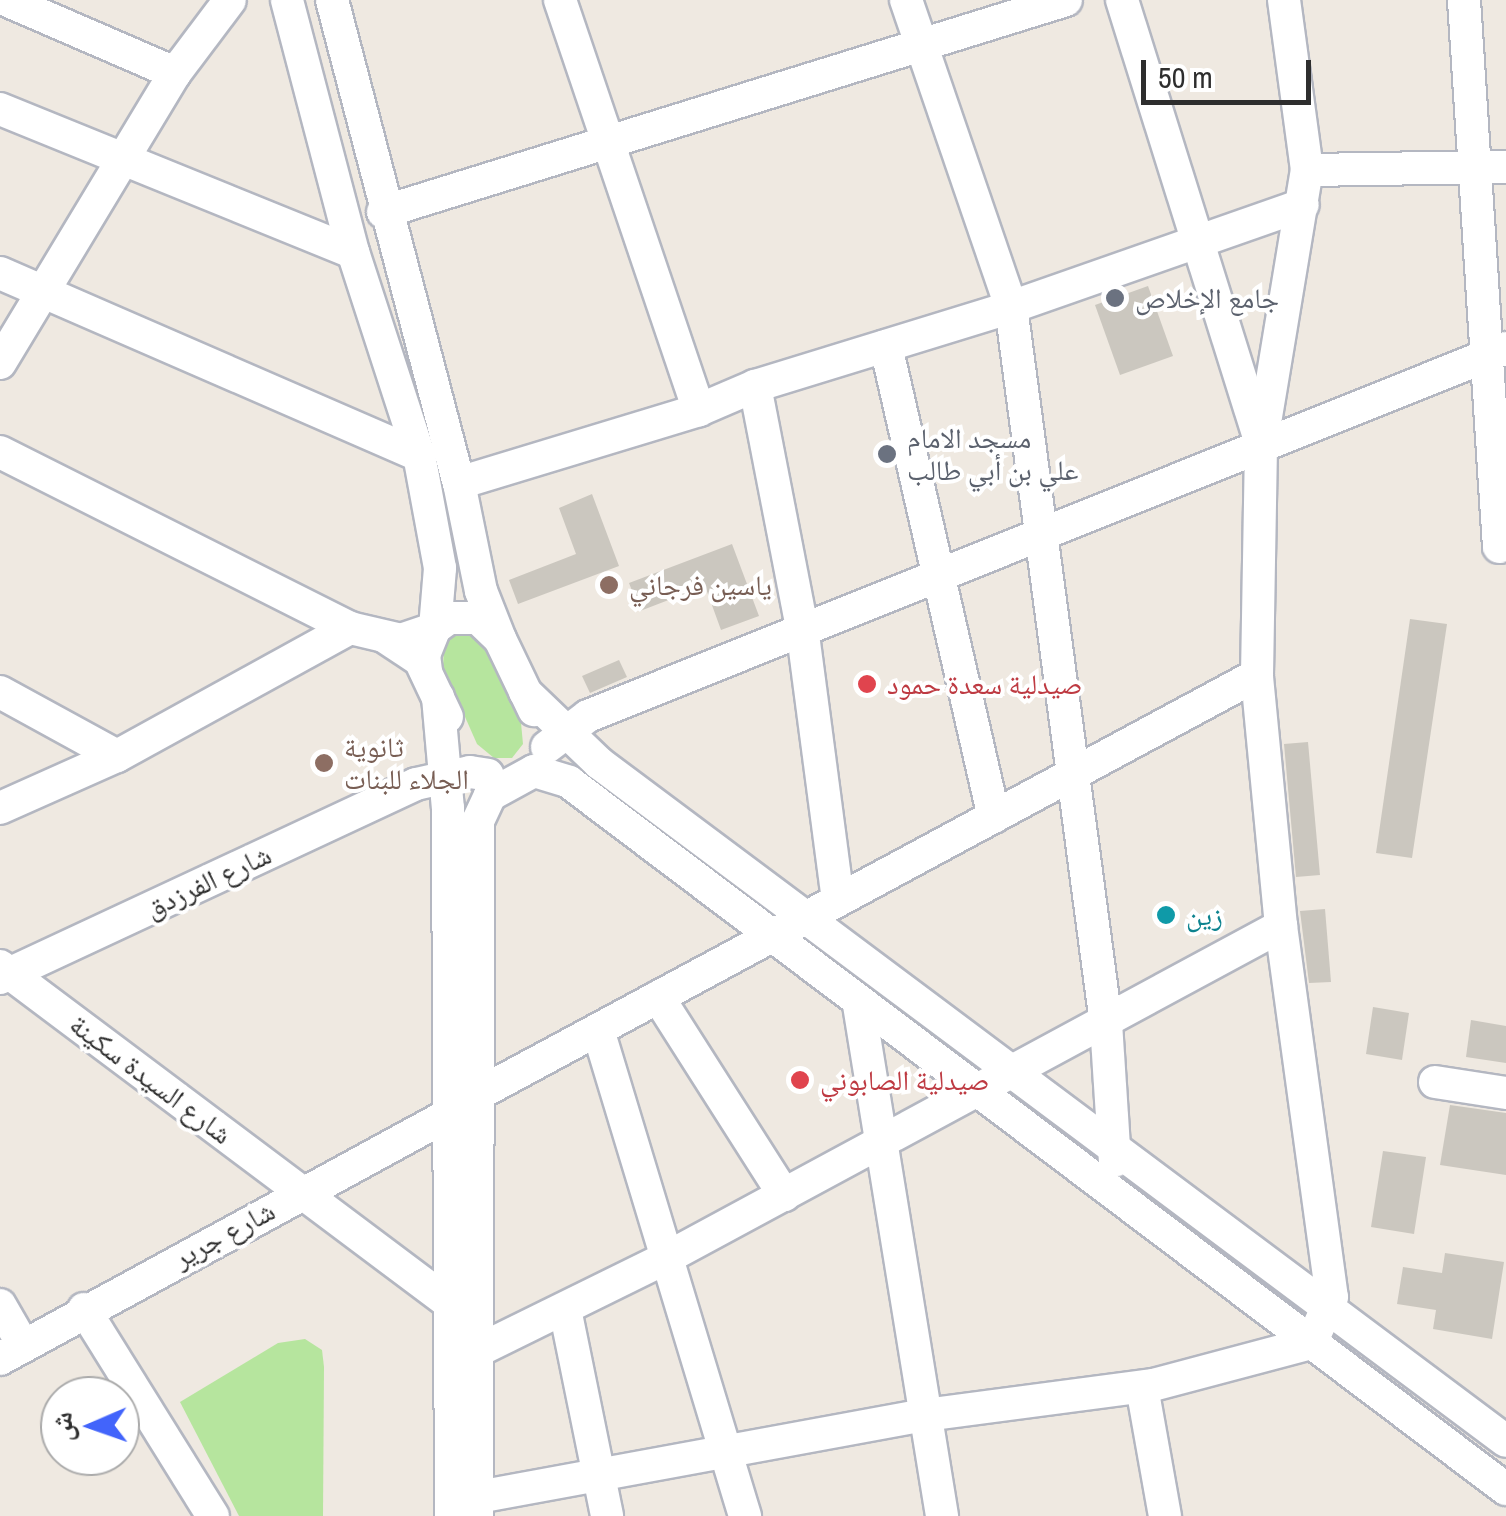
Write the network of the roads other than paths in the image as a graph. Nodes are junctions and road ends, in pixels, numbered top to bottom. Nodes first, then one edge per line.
1 (6, 0) edge
2 (230, 0) edge
3 (287, 0) edge
4 (332, 0) edge
5 (560, 0) edge
6 (906, 0) edge
7 (1066, 0) edge
8 (1122, 0) edge
9 (1284, 0) edge
10 (1464, 0) edge
11 (920, 42) junction
12 (176, 73) junction
13 (0, 109) edge
14 (609, 142) junction
15 (125, 159) junction
16 (1490, 167) edge
17 (1308, 170) junction
18 (1302, 204) junction
19 (383, 212) junction
20 (1200, 238) junction
21 (352, 252) junction
22 (0, 273) edge
23 (42, 291) junction
24 (1011, 307) junction
25 (886, 346) junction
26 (1494, 353) edge
27 (0, 363) edge
28 (756, 386) junction
29 (698, 410) junction
30 (1261, 447) junction
31 (0, 452) edge
32 (419, 455) junction
33 (459, 483) junction
34 (1036, 535) junction
35 (1499, 546) dead end
36 (939, 571) junction
37 (802, 627) junction
38 (350, 628) junction
39 (435, 628) junction
40 (385, 637) junction
41 (500, 639) junction
42 (1258, 675) junction
43 (432, 684) junction
44 (0, 692) edge
45 (529, 696) junction
46 (575, 725) junction
47 (117, 756) junction
48 (514, 770) junction
49 (1071, 777) junction
50 (432, 779) junction
51 (0, 808) edge
52 (994, 817) junction
53 (838, 899) junction
54 (806, 917) junction
55 (1281, 926) junction
56 (769, 938) junction
57 (3, 972) edge
58 (658, 997) junction
59 (860, 1006) junction
60 (1106, 1024) junction
61 (598, 1030) junction
62 (1009, 1072) junction
63 (1435, 1082) dead end
64 (976, 1089) junction
65 (480, 1093) junction
66 (1506, 1093) edge
67 (450, 1114) junction
68 (880, 1142) junction
69 (1114, 1148) junction
70 (302, 1192) junction
71 (784, 1195) junction
72 (1117, 1199) junction
73 (668, 1257) junction
74 (448, 1302) junction
75 (0, 1305) edge
76 (1327, 1308) junction
77 (84, 1309) junction
78 (565, 1309) junction
79 (1311, 1343) junction
80 (12, 1352) edge
81 (474, 1352) junction
82 (1142, 1387) junction
83 (925, 1415) junction
84 (1506, 1441) edge
85 (728, 1451) junction
86 (1500, 1473) edge
87 (600, 1478) junction
88 (469, 1510) edge
89 (212, 1516) edge
90 (607, 1516) edge
91 (745, 1516) edge
92 (942, 1516) edge
93 (1164, 1516) edge

1 - 12 street
2 - 12 street
3 - 21 street
4 - 19 street
5 - 14 street
6 - 11 street
7 - 11 street
8 - 20 street
9 - 17 street
10 - 16 street
11 - 14 street
11 - 24 street
12 - 15 street
13 - 15 street
14 - 19 street
14 - 29 street
15 - 21 street
15 - 23 street
16 - 17 street
16 - 26 street
17 - 18 street
18 - 20 street
18 - 30 street
19 - 33 street
20 - 24 street
20 - 30 street
21 - 32 street
22 - 23 street
23 - 27 street
23 - 32 street
24 - 25 street
24 - 34 street
25 - 28 street
25 - 36 street
26 - 30 street
26 - 35 street
28 - 29 street
28 - 37 street
29 - 33 street
30 - 34 street
30 - 42 street
31 - 38 street
32 - 39 street
33 - 41 street
34 - 36 street
34 - 49 street
36 - 37 street
36 - 52 street
37 - 46 street
37 - 53 street
38 - 40 street
38 - 47 street
39 - 40 street
39 - 41 street
39 - 43 street
40 - 43 street
41 - 45 street
42 - 49 street
42 - 55 street
43 - 48 street
43 - 50 street
44 - 47 street
45 - 46 street
45 - 48 street
46 - 48 street
46 - 54 street
47 - 51 street
48 - 50 street
48 - 56 street
48 - 65 street
49 - 52 street
49 - 60 street
50 - 57 street, شارع الفرزدق
50 - 67 street
52 - 53 street
53 - 54 street
54 - 56 street
54 - 62 street
55 - 60 street
55 - 76 street
56 - 58 street
56 - 59 street
57 - 70 street, شارع السيدة سكينة
58 - 61 street
58 - 71 street
59 - 64 street
59 - 68 street
60 - 62 street
60 - 69 street
61 - 65 street
61 - 73 street
62 - 64 street
62 - 69 street
63 - 66 street
64 - 68 street
64 - 72 street
65 - 81 street
67 - 70 street, شارع جرير
67 - 74 street
68 - 71 street
68 - 83 street
69 - 72 street
69 - 76 street
70 - 74 street, شارع السيدة سكينة
70 - 77 street, شارع جرير
71 - 73 street
72 - 79 street
73 - 78 street
73 - 85 street
74 - 88 street
75 - 80 street
76 - 79 street
76 - 84 street
77 - 80 street, شارع جرير
77 - 89 street
78 - 81 street
78 - 87 street
79 - 82 street
79 - 86 street
81 - 88 street
82 - 83 street
82 - 93 street
83 - 85 street
83 - 92 street
85 - 87 street
85 - 91 street
87 - 88 street
87 - 90 street

